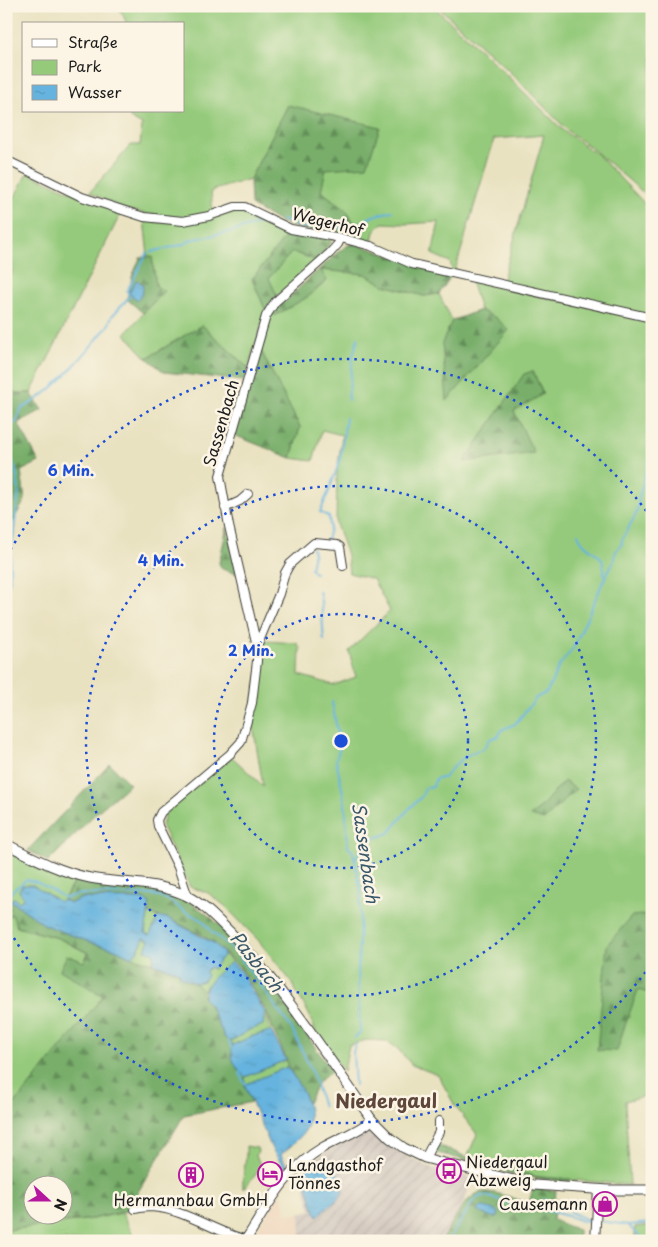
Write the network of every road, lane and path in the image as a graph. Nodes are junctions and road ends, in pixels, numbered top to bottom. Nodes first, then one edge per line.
1 (6, 160) edge
2 (341, 238) junction
3 (652, 318) edge
4 (248, 494) dead end
5 (225, 508) junction
6 (343, 566) dead end
7 (257, 646) junction
8 (6, 844) edge
9 (188, 897) junction
10 (372, 1120) junction
11 (439, 1121) dead end
12 (425, 1158) junction
13 (598, 1189) junction
14 (652, 1190) edge
15 (135, 1209) dead end
16 (247, 1240) edge
17 (595, 1241) edge

1 - 2 street, Wegerhof
2 - 3 street, Wegerhof
2 - 5 street, Sassenbach
4 - 5 street
5 - 7 street, Sassenbach
6 - 7 street, Sassenbach
7 - 9 street, Sassenbach
8 - 9 main road
9 - 10 main road
10 - 12 main road
10 - 16 main road
11 - 12 street
12 - 13 main road
13 - 14 main road
13 - 17 street
15 - 16 street

